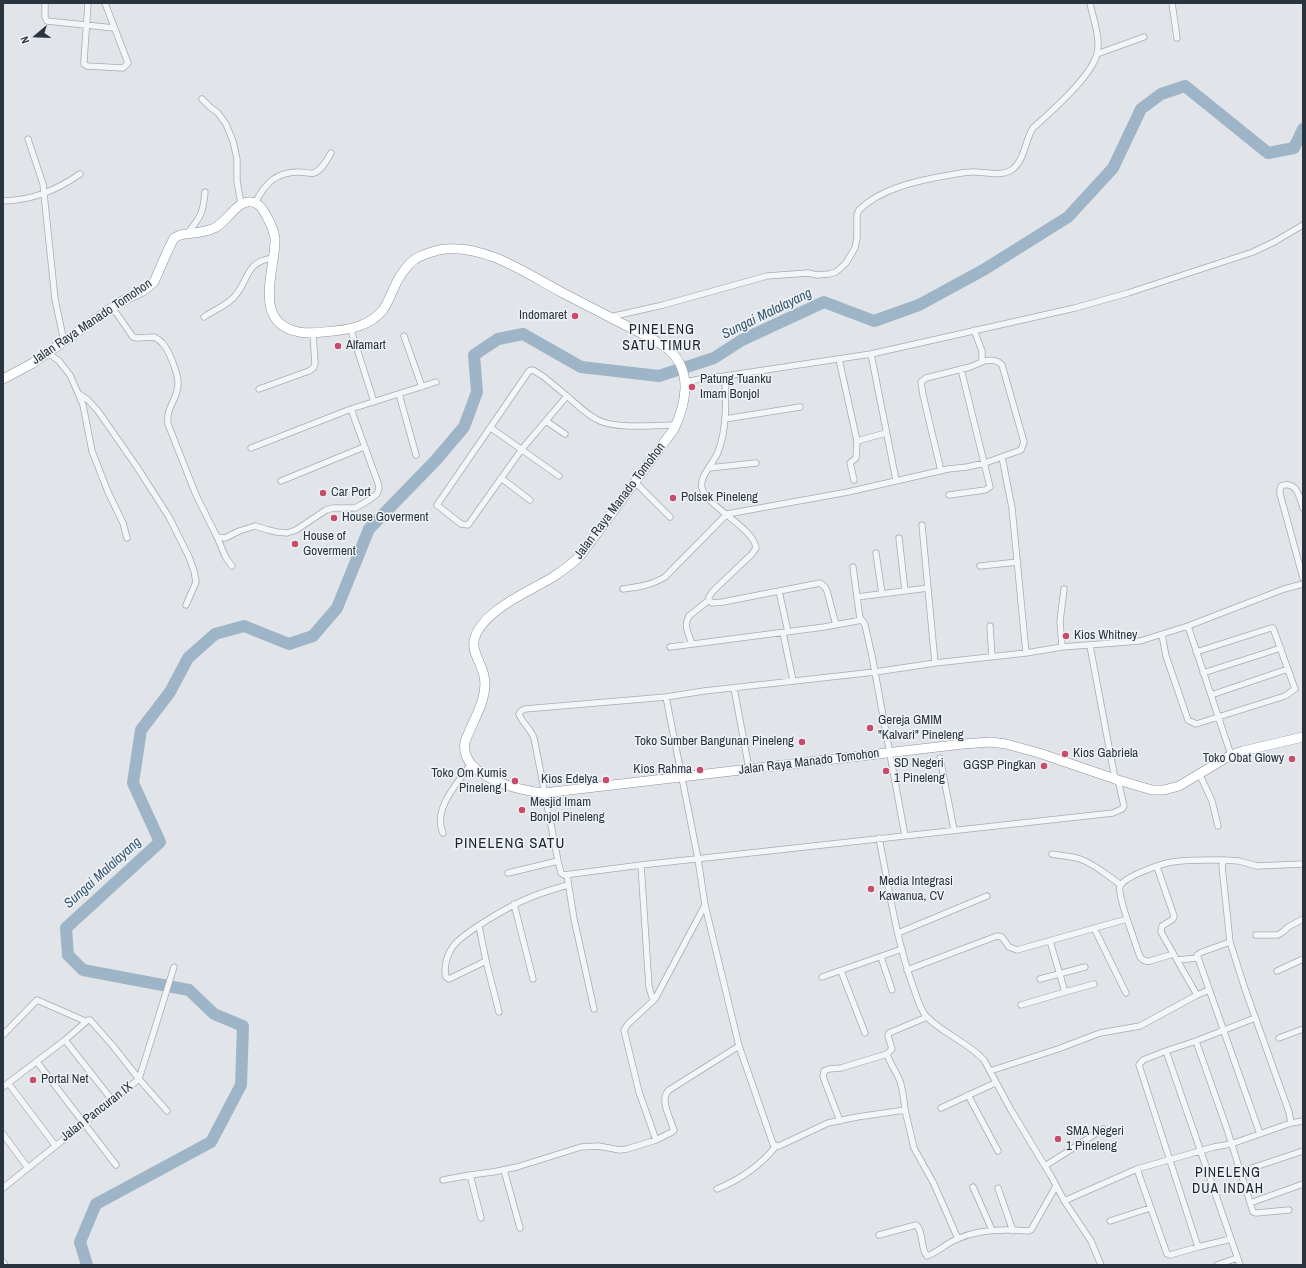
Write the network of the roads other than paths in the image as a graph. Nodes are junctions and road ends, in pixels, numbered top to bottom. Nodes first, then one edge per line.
1 (45, 3) edge
2 (88, 3) edge
3 (105, 3) edge
4 (1090, 3) edge
5 (1172, 3) edge
6 (86, 26) junction
7 (114, 28) junction
8 (1144, 37) dead end
9 (1177, 38) dead end
10 (1097, 54) junction
11 (202, 99) dead end
12 (28, 139) dead end
13 (331, 154) dead end
14 (80, 174) dead end
15 (205, 192) dead end
16 (43, 194) junction
17 (3, 201) edge
18 (255, 203) junction
19 (241, 204) junction
20 (1303, 225) edge
21 (187, 234) junction
22 (273, 258) junction
23 (112, 307) junction
24 (204, 317) dead end
25 (610, 317) junction
26 (351, 330) junction
27 (974, 330) junction
28 (313, 333) junction
29 (404, 336) dead end
30 (64, 342) junction
31 (48, 353) junction
32 (871, 354) junction
33 (839, 359) junction
34 (983, 361) junction
35 (961, 369) junction
36 (725, 376) junction
37 (3, 379) edge
38 (685, 379) junction
39 (436, 382) dead end
40 (422, 387) junction
41 (259, 389) dead end
42 (78, 393) junction
43 (398, 394) junction
44 (567, 396) junction
45 (374, 402) junction
46 (800, 407) dead end
47 (351, 409) junction
48 (724, 419) junction
49 (546, 421) junction
50 (676, 425) junction
51 (491, 428) junction
52 (886, 433) junction
53 (565, 434) dead end
54 (856, 441) junction
55 (364, 447) junction
56 (250, 448) dead end
57 (522, 449) junction
58 (416, 455) dead end
59 (1002, 457) junction
60 (756, 463) dead end
61 (985, 463) junction
62 (709, 468) junction
63 (941, 470) junction
64 (559, 476) dead end
65 (501, 478) junction
66 (854, 480) dead end
67 (896, 480) junction
68 (281, 481) dead end
69 (635, 482) junction
70 (949, 495) dead end
71 (530, 500) dead end
72 (1303, 508) edge
73 (728, 514) junction
74 (670, 517) dead end
75 (922, 525) dead end
76 (217, 537) junction
77 (127, 538) dead end
78 (899, 538) dead end
79 (876, 553) dead end
80 (1018, 562) junction
81 (232, 566) dead end
82 (980, 566) dead end
83 (853, 567) dead end
84 (1303, 578) edge
85 (1303, 584) edge
86 (928, 588) junction
87 (1064, 589) dead end
88 (623, 590) dead end
89 (779, 591) junction
90 (905, 591) junction
91 (882, 594) junction
92 (857, 597) junction
93 (709, 600) junction
94 (186, 605) dead end
95 (860, 619) junction
96 (836, 625) junction
97 (990, 626) dead end
98 (1188, 626) junction
99 (786, 632) junction
100 (1162, 635) junction
101 (692, 644) junction
102 (1090, 646) junction
103 (670, 647) dead end
104 (1062, 647) junction
105 (1281, 648) junction
106 (1196, 652) junction
107 (1026, 653) junction
108 (992, 657) junction
109 (935, 663) junction
110 (1288, 669) junction
111 (875, 672) junction
112 (1203, 673) junction
113 (793, 681) junction
114 (734, 688) junction
115 (1211, 695) junction
116 (666, 697) junction
117 (1218, 717) junction
118 (1303, 737) edge
119 (889, 753) junction
120 (1231, 755) junction
121 (940, 758) dead end
122 (470, 765) junction
123 (749, 769) junction
124 (1199, 773) junction
125 (682, 777) junction
126 (1116, 780) junction
127 (544, 793) junction
128 (1218, 826) dead end
129 (954, 830) junction
130 (443, 832) dead end
131 (905, 836) junction
132 (879, 838) junction
133 (1052, 854) dead end
134 (698, 859) junction
135 (1224, 860) junction
136 (558, 861) junction
137 (1303, 864) edge
138 (641, 865) junction
139 (1156, 867) junction
140 (508, 873) dead end
141 (567, 875) junction
142 (568, 885) junction
143 (1121, 885) junction
144 (987, 896) dead end
145 (514, 904) junction
146 (705, 905) junction
147 (1127, 919) junction
148 (1303, 919) edge
149 (479, 926) junction
150 (1094, 928) junction
151 (898, 933) junction
152 (1256, 935) dead end
153 (1050, 941) junction
154 (1230, 942) junction
155 (902, 949) junction
156 (1173, 954) junction
157 (881, 957) junction
158 (1198, 958) junction
159 (1303, 959) edge
160 (1176, 960) junction
161 (486, 961) junction
162 (174, 967) dead end
163 (1085, 967) dead end
164 (907, 970) junction
165 (841, 971) junction
166 (1277, 971) dead end
167 (1060, 974) junction
168 (822, 977) dead end
169 (533, 979) dead end
170 (1040, 979) dead end
171 (1094, 984) dead end
172 (892, 990) dead end
173 (1209, 990) junction
174 (1065, 992) junction
175 (1126, 992) dead end
176 (1197, 995) junction
177 (655, 999) junction
178 (1021, 1005) dead end
179 (594, 1009) dead end
180 (499, 1012) dead end
181 (927, 1017) junction
182 (1256, 1018) junction
183 (85, 1021) junction
184 (1303, 1029) edge
185 (1223, 1031) junction
186 (865, 1033) dead end
187 (3, 1036) edge
188 (1279, 1038) dead end
189 (65, 1040) junction
190 (1196, 1041) junction
191 (739, 1046) junction
192 (1166, 1050) junction
193 (887, 1054) junction
194 (37, 1062) junction
195 (990, 1071) junction
196 (139, 1079) junction
197 (995, 1083) junction
198 (8, 1084) junction
199 (3, 1087) edge
200 (968, 1095) junction
201 (112, 1100) junction
202 (941, 1108) dead end
203 (905, 1110) junction
204 (168, 1111) dead end
205 (840, 1121) junction
206 (1303, 1121) edge
207 (1290, 1123) junction
208 (83, 1124) junction
209 (1103, 1129) dead end
210 (3, 1134) edge
211 (1260, 1134) junction
212 (656, 1140) junction
213 (1231, 1144) junction
214 (54, 1145) junction
215 (776, 1146) junction
216 (998, 1151) dead end
217 (1201, 1151) junction
218 (1303, 1151) edge
219 (1170, 1159) junction
220 (116, 1165) dead end
221 (1045, 1166) junction
222 (28, 1168) junction
223 (1137, 1169) junction
224 (504, 1170) junction
225 (1240, 1172) junction
226 (470, 1175) junction
227 (443, 1180) dead end
228 (1303, 1184) edge
229 (1056, 1186) junction
230 (973, 1187) dead end
231 (3, 1188) edge
232 (998, 1188) dead end
233 (717, 1189) dead end
234 (1064, 1202) junction
235 (1250, 1203) junction
236 (1150, 1208) junction
237 (1289, 1210) dead end
238 (481, 1218) dead end
239 (1110, 1222) dead end
240 (520, 1228) dead end
241 (992, 1230) junction
242 (1013, 1230) junction
243 (879, 1236) dead end
244 (958, 1238) junction
245 (1231, 1239) junction
246 (1198, 1247) junction
247 (1237, 1258) junction
248 (3, 1262) edge
249 (5, 1265) edge
250 (1100, 1265) edge
251 (1217, 1265) edge
252 (1240, 1265) edge

1 - 6 street
2 - 6 street
3 - 7 street
4 - 10 street
5 - 9 street
6 - 7 street
6 - 7 street
8 - 10 street
10 - 25 street
11 - 19 street
12 - 16 street
13 - 18 street
14 - 16 street
15 - 21 street
16 - 17 street
16 - 30 street
18 - 19 highway
18 - 22 highway, Jalan Raya Manado Tomohon
19 - 21 highway, Jalan Raya Manado Tomohon
20 - 27 street
21 - 23 highway, Jalan Raya Manado Tomohon
22 - 24 street
22 - 28 highway, Jalan Raya Manado Tomohon
23 - 30 highway, Jalan Raya Manado Tomohon
23 - 76 street
25 - 26 highway, Jalan Raya Manado Tomohon
25 - 38 highway, Jalan Raya Manado Tomohon
26 - 28 highway, Jalan Raya Manado Tomohon
26 - 45 street
27 - 32 street
27 - 34 street
28 - 41 street
29 - 40 street
30 - 31 highway, Jalan Raya Manado Tomohon
31 - 37 highway, Jalan Raya Manado Tomohon
31 - 42 street
32 - 33 street
32 - 52 street
33 - 36 street
33 - 54 street
34 - 35 street
34 - 59 street
35 - 61 street
35 - 63 street
36 - 38 street
36 - 48 street
38 - 50 highway, Jalan Raya Manado Tomohon
39 - 40 street
40 - 43 street
42 - 77 street
42 - 94 street
43 - 45 street
43 - 58 street
44 - 49 street
44 - 50 street
44 - 51 street
45 - 47 street
46 - 48 street
47 - 55 street
47 - 56 street
48 - 62 street
49 - 53 street
49 - 57 street
50 - 69 highway, Jalan Raya Manado Tomohon
51 - 57 street
51 - 65 street
52 - 54 street
52 - 67 street
54 - 66 street
55 - 68 street
55 - 76 street
57 - 64 street
57 - 65 street
59 - 61 street
59 - 80 street
60 - 62 street
61 - 63 street
61 - 70 street
62 - 73 street
63 - 67 street
65 - 71 street
67 - 73 street
69 - 74 street
69 - 122 highway, Jalan Raya Manado Tomohon
72 - 84 street
73 - 88 street
73 - 93 street
75 - 86 street
76 - 81 street
78 - 90 street
79 - 91 street
80 - 82 street
80 - 107 street
83 - 92 street
85 - 98 street
86 - 90 street
86 - 109 street
87 - 104 street
89 - 93 street
89 - 96 street
89 - 99 street
90 - 91 street
91 - 92 street
92 - 95 street
93 - 101 street
95 - 96 street
95 - 111 street
96 - 99 street
97 - 108 street
98 - 100 street
98 - 106 street
99 - 101 street
99 - 113 street
100 - 102 street
100 - 117 street
101 - 103 street
102 - 104 street
102 - 126 street
104 - 107 street
105 - 106 street
105 - 110 street
105 - 112 street
106 - 112 street
107 - 108 street
108 - 109 street
109 - 111 street
110 - 115 street
110 - 117 street
111 - 113 street
111 - 119 street
112 - 115 street
113 - 114 street
114 - 116 street
114 - 123 street
115 - 117 street
116 - 125 street
116 - 127 street
117 - 120 street
118 - 120 highway, Jalan Raya Manado Tomohon
119 - 123 highway, Jalan Raya Manado Tomohon
119 - 126 highway, Jalan Raya Manado Tomohon
119 - 131 street
120 - 124 highway, Jalan Raya Manado Tomohon
121 - 129 street
122 - 127 highway, Jalan Raya Manado Tomohon
122 - 130 street
123 - 125 highway, Jalan Raya Manado Tomohon
124 - 126 highway, Jalan Raya Manado Tomohon
124 - 128 street
125 - 127 highway, Jalan Raya Manado Tomohon
125 - 134 street
126 - 129 street
127 - 136 street
129 - 131 street
131 - 132 street
132 - 134 street
132 - 151 street
133 - 143 street
134 - 138 street
134 - 146 street
135 - 137 street
135 - 139 street
135 - 154 street
136 - 140 street
136 - 141 street
138 - 141 street
138 - 177 street
139 - 143 street
139 - 156 street
141 - 142 street
142 - 145 street
142 - 179 street
143 - 147 street
144 - 151 street
145 - 149 street
145 - 169 street
146 - 177 street
146 - 191 street
147 - 150 street
147 - 156 street
148 - 152 street
149 - 161 street
149 - 161 street
150 - 153 street
150 - 175 street
151 - 155 street
153 - 164 street
153 - 167 street
154 - 158 street
154 - 182 street
155 - 157 street
155 - 164 street
156 - 160 street
157 - 165 street
157 - 172 street
158 - 160 street
158 - 173 street
159 - 166 street
160 - 176 street
161 - 180 street
162 - 196 street
163 - 167 street
164 - 181 street
165 - 168 street
165 - 186 street
167 - 170 street
167 - 174 street
171 - 174 street
173 - 176 street
173 - 185 street
174 - 178 street
176 - 195 street
177 - 212 street
181 - 193 street
181 - 195 street
182 - 185 street
182 - 207 street
183 - 187 street
183 - 189 street
183 - 196 street, Jalan Pancuran IX
184 - 188 street
185 - 190 street
185 - 211 street
189 - 194 street
189 - 201 street
190 - 192 street
190 - 213 street
191 - 212 street
191 - 215 street
192 - 217 street
192 - 219 street
193 - 203 street
193 - 205 street
194 - 198 street
194 - 208 street
195 - 197 street
196 - 201 street, Jalan Pancuran IX
196 - 204 street
197 - 200 street
197 - 221 street
198 - 199 street
198 - 214 street
200 - 202 street
200 - 216 street
201 - 208 street, Jalan Pancuran IX
203 - 205 street
203 - 244 street
205 - 215 street
206 - 207 street
207 - 211 street
208 - 214 street, Jalan Pancuran IX
208 - 220 street
209 - 221 street
210 - 222 street
211 - 213 street
212 - 224 street
213 - 217 street
213 - 225 street
214 - 222 street, Jalan Pancuran IX
215 - 233 street
217 - 219 street
217 - 245 street
218 - 225 street
219 - 223 street
219 - 246 street
221 - 229 street
222 - 231 street, Jalan Pancuran IX
223 - 234 street
223 - 236 street
224 - 226 street
224 - 240 street
225 - 235 street
226 - 227 street
226 - 238 street
228 - 235 street
229 - 234 street
229 - 242 street
230 - 241 street
232 - 242 street
234 - 250 street
235 - 237 street
236 - 239 street
236 - 246 street
241 - 242 street
241 - 244 street
243 - 244 street
245 - 246 street
245 - 247 street
247 - 251 street
247 - 252 street
248 - 249 street

